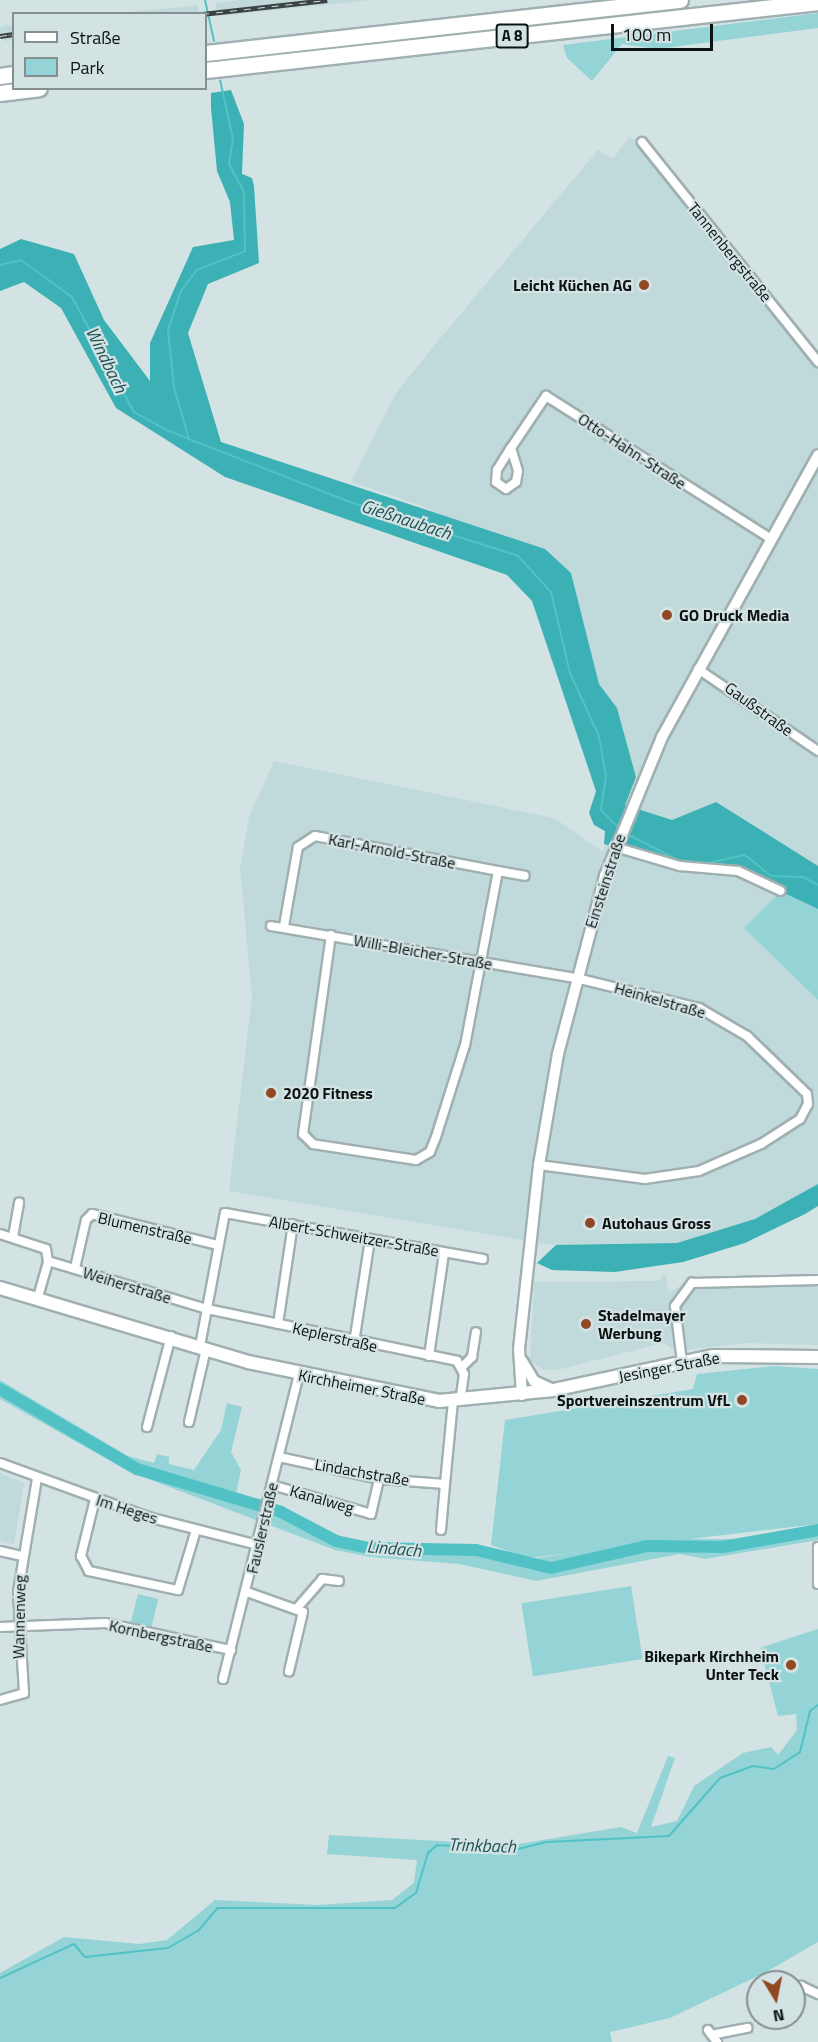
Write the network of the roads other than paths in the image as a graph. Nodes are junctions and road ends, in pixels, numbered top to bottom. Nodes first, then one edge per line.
1 (680, 0) edge
2 (818, 2) edge
3 (207, 53) edge
4 (207, 70) edge
5 (23, 90) edge
6 (0, 93) edge
7 (642, 142) dead end
8 (818, 362) edge
9 (511, 448) dead end
10 (818, 454) edge
11 (771, 539) junction
12 (698, 669) junction
13 (818, 752) edge
14 (616, 843) junction
15 (498, 872) junction
16 (525, 876) dead end
17 (781, 891) dead end
18 (271, 926) dead end
19 (284, 926) junction
20 (331, 935) junction
21 (482, 963) junction
22 (576, 978) junction
23 (539, 1165) junction
24 (19, 1203) dead end
25 (293, 1224) junction
26 (0, 1234) edge
27 (13, 1237) junction
28 (370, 1240) junction
29 (217, 1245) junction
30 (444, 1253) junction
31 (483, 1259) dead end
32 (48, 1261) junction
33 (75, 1268) junction
34 (818, 1280) edge
35 (0, 1288) edge
36 (38, 1297) junction
37 (207, 1309) junction
38 (278, 1324) junction
39 (476, 1332) dead end
40 (171, 1336) junction
41 (354, 1343) junction
42 (203, 1348) junction
43 (519, 1349) junction
44 (429, 1356) junction
45 (818, 1357) edge
46 (682, 1362) junction
47 (463, 1366) junction
48 (299, 1375) junction
49 (553, 1390) junction
50 (522, 1395) junction
51 (457, 1401) junction
52 (189, 1422) dead end
53 (147, 1427) dead end
54 (279, 1457) junction
55 (0, 1463) edge
56 (37, 1478) junction
57 (379, 1479) junction
58 (445, 1484) junction
59 (272, 1485) junction
60 (95, 1499) junction
61 (196, 1530) junction
62 (441, 1530) dead end
63 (258, 1545) junction
64 (818, 1547) edge
65 (0, 1551) edge
66 (22, 1556) junction
67 (339, 1581) dead end
68 (818, 1584) edge
69 (247, 1592) junction
70 (298, 1607) junction
71 (0, 1627) edge
72 (19, 1627) junction
73 (231, 1650) junction
74 (289, 1671) dead end
75 (223, 1679) dead end
76 (0, 1700) edge
77 (746, 2028) edge
78 (714, 2035) edge

1 - 3 highway, A 8
2 - 4 highway, A 8
5 - 6 highway
7 - 8 street, Tannenbergstraße
9 - 11 street, Otto-Hahn-Straße
10 - 11 street, Einsteinstraße
11 - 12 street, Einsteinstraße
12 - 13 street, Gaußstraße
12 - 14 street, Einsteinstraße
14 - 17 street
14 - 22 street, Einsteinstraße
15 - 16 street, Karl-Arnold-Straße
15 - 19 street, Karl-Arnold-Straße
15 - 21 street
18 - 19 street, Willi-Bleicher-Straße
19 - 20 street, Willi-Bleicher-Straße
20 - 21 street, Willi-Bleicher-Straße
20 - 21 street
21 - 22 street, Willi-Bleicher-Straße
22 - 23 street, Einsteinstraße
22 - 23 street, Heinkelstraße
23 - 43 street, Einsteinstraße
24 - 27 street
25 - 28 street, Albert-Schweitzer-Straße
25 - 29 street, Albert-Schweitzer-Straße
25 - 38 street
26 - 27 street, Weiherstraße
27 - 32 street, Weiherstraße
28 - 30 street, Albert-Schweitzer-Straße
28 - 41 street
29 - 33 street, Blumenstraße
29 - 37 street
30 - 31 street, Albert-Schweitzer-Straße
30 - 44 street
32 - 33 street, Weiherstraße
32 - 36 street
33 - 37 street, Weiherstraße
34 - 46 street
35 - 36 main road, Kirchheimer Straße
36 - 40 main road, Kirchheimer Straße
37 - 38 street, Keplerstraße
37 - 42 street
38 - 41 street, Keplerstraße
39 - 47 street
40 - 42 main road, Kirchheimer Straße
40 - 53 street
41 - 44 street, Keplerstraße
42 - 48 main road, Kirchheimer Straße
42 - 52 street
43 - 49 street
43 - 50 street, Einsteinstraße
44 - 47 street, Keplerstraße
45 - 46 main road, Jesinger Straße
46 - 49 main road, Jesinger Straße
47 - 51 street
48 - 51 main road, Kirchheimer Straße
48 - 54 street, Fauslerstraße
49 - 50 main road, Jesinger Straße
50 - 51 main road, Kirchheimer Straße
51 - 58 street
54 - 57 street, Lindachstraße
54 - 59 street, Fauslerstraße
55 - 56 street, Im Heges
56 - 60 street, Im Heges
56 - 66 street, Wannenweg
57 - 58 street, Lindachstraße
57 - 59 street, Kanalweg
58 - 62 street
59 - 63 street, Fauslerstraße
60 - 61 street, Im Heges
60 - 61 street
61 - 63 street, Im Heges
63 - 69 street, Fauslerstraße
64 - 68 street
65 - 66 street
66 - 72 street, Wannenweg
67 - 70 street
69 - 70 street
69 - 73 street, Fauslerstraße
70 - 74 street
71 - 72 street, Kornbergstraße
72 - 73 street, Kornbergstraße
72 - 76 street, Wannenweg
73 - 75 street, Fauslerstraße
77 - 78 street

